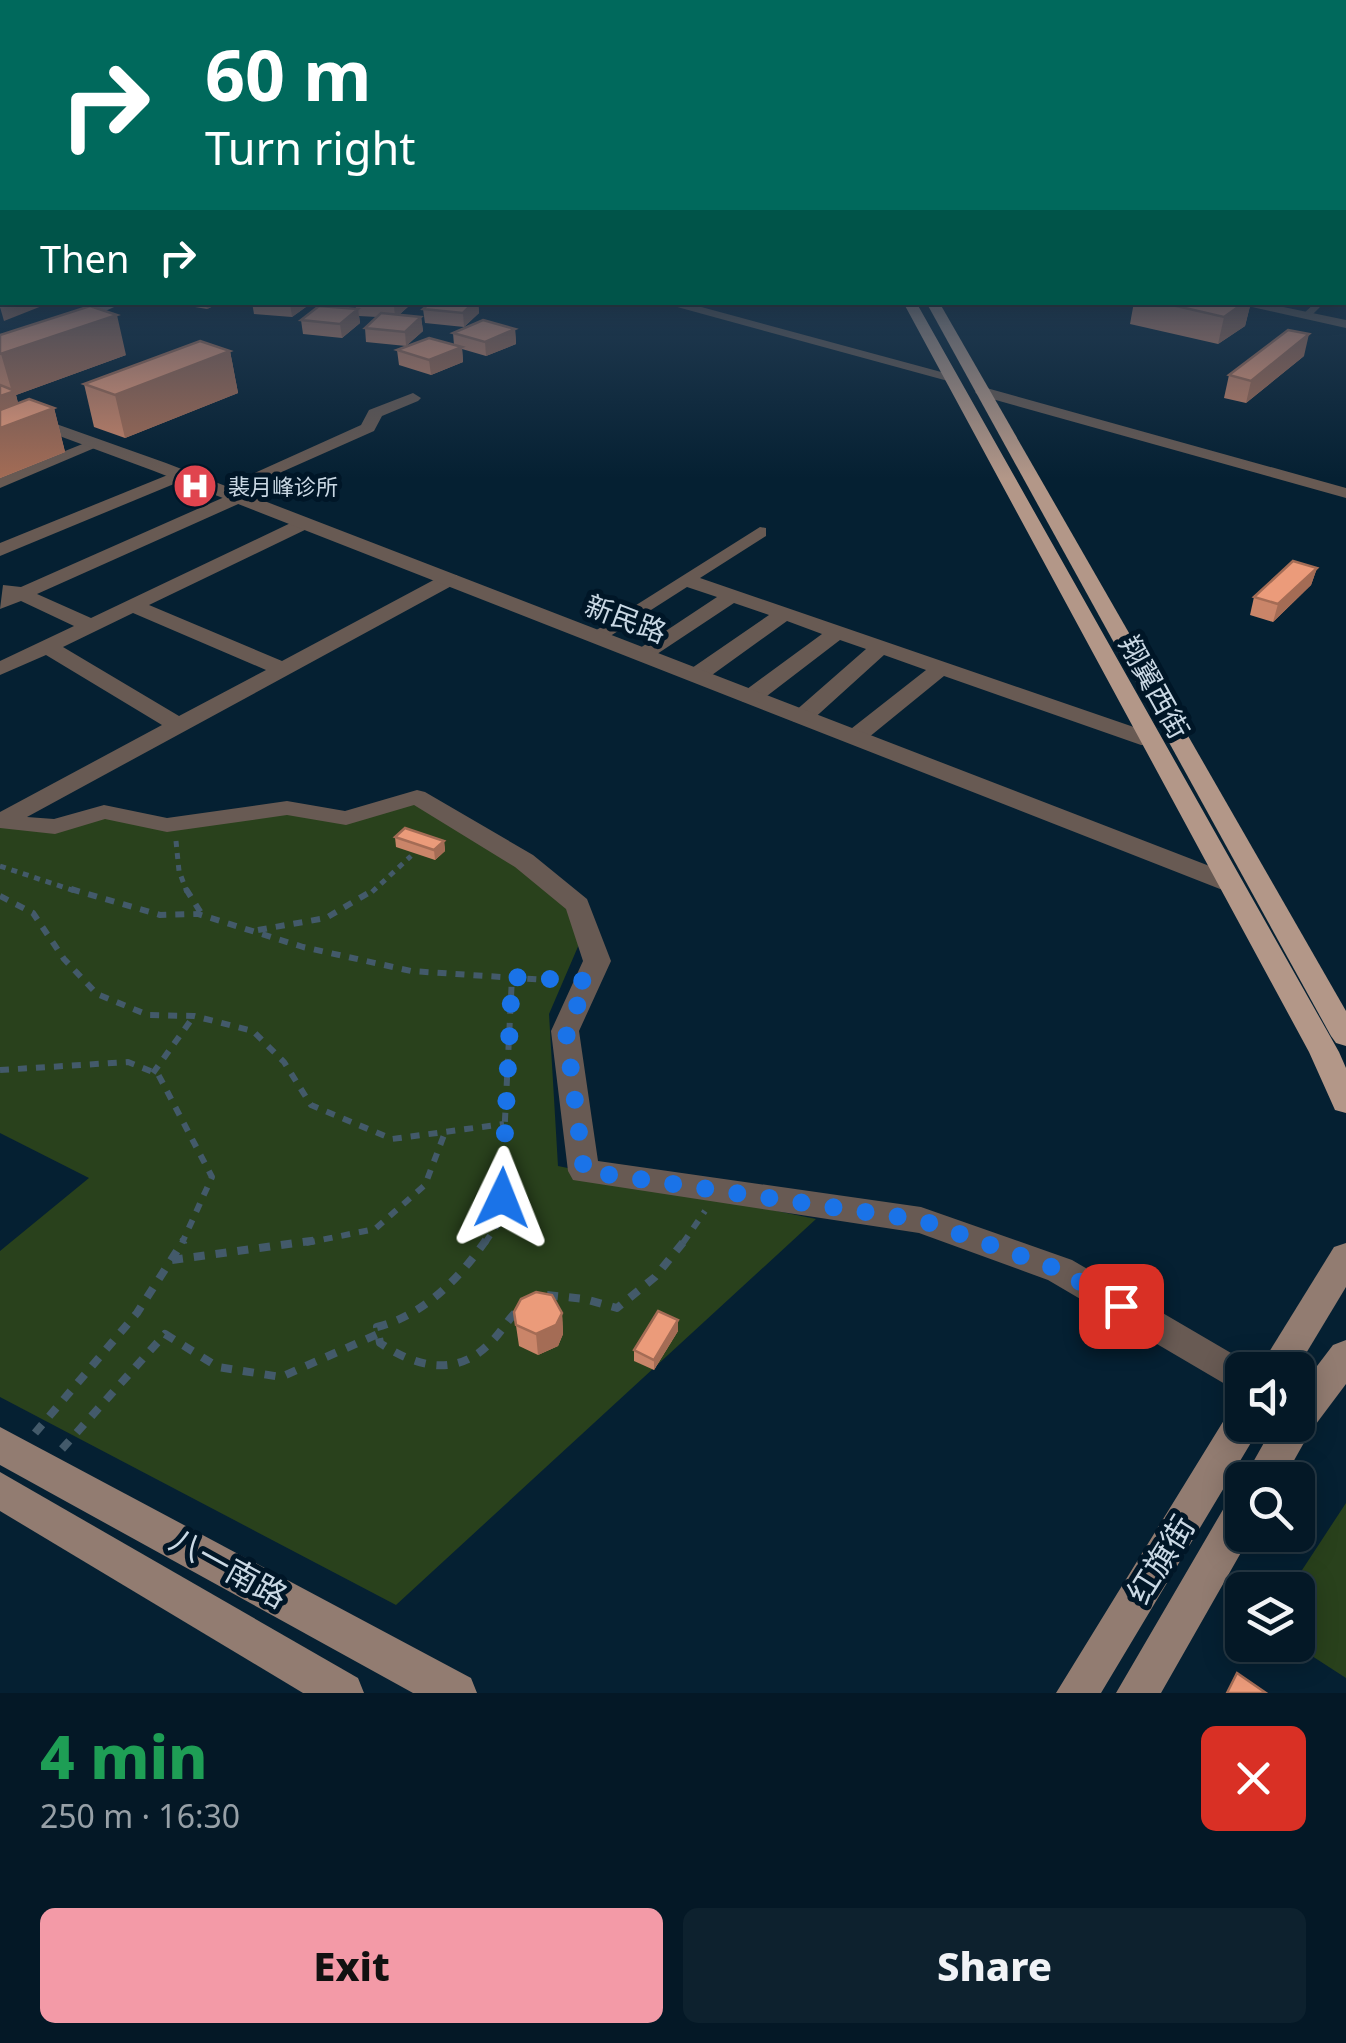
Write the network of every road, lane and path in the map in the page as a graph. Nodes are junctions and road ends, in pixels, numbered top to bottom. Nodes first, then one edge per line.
1 (63, 321) edge
2 (66, 321) edge
3 (738, 321) edge
4 (919, 321) edge
5 (943, 321) edge
6 (948, 376) junction
7 (982, 392) junction
8 (413, 398) dead end
9 (0, 408) edge
10 (96, 444) junction
11 (180, 475) junction
12 (0, 483) edge
13 (1346, 493) edge
14 (231, 494) junction
15 (306, 523) junction
16 (760, 532) dead end
17 (0, 550) edge
18 (450, 579) junction
19 (686, 580) junction
20 (0, 585) edge
21 (20, 594) junction
22 (732, 596) junction
23 (0, 603) edge
24 (134, 606) junction
25 (784, 614) junction
26 (92, 626) junction
27 (838, 632) junction
28 (597, 636) junction
29 (48, 647) junction
30 (881, 647) junction
31 (644, 654) junction
32 (941, 668) junction
33 (283, 669) junction
34 (0, 670) edge
35 (698, 676) junction
36 (752, 696) junction
37 (802, 716) junction
38 (178, 725) junction
39 (855, 738) junction
40 (1150, 740) junction
41 (0, 821) edge
42 (179, 823) junction
43 (411, 856) dead end
44 (0, 866) edge
45 (1230, 883) junction
46 (0, 896) edge
47 (203, 916) junction
48 (254, 930) junction
49 (512, 977) junction
50 (588, 981) junction
51 (194, 1016) junction
52 (1346, 1036) edge
53 (0, 1070) edge
54 (154, 1072) junction
55 (1346, 1102) edge
56 (504, 1124) junction
57 (444, 1135) junction
58 (720, 1189) junction
59 (1346, 1256) edge
60 (172, 1260) junction
61 (541, 1295) edge
62 (526, 1305) edge
63 (378, 1334) junction
64 (1287, 1352) edge
65 (1346, 1356) edge
66 (1225, 1368) edge
67 (1315, 1398) edge
68 (1231, 1442) edge
69 (15, 1464) edge
70 (1225, 1543) edge
71 (344, 1693) edge
72 (456, 1693) edge
73 (1077, 1693) edge
74 (1137, 1693) edge

1 - 2 main road
3 - 6 street
4 - 6 main road, 翔翼西街
5 - 7 main road, 翔翼西街
6 - 40 main road, 翔翼西街
7 - 13 street
7 - 52 main road, 翔翼西街
8 - 14 street
9 - 10 street, 新民路
10 - 11 street, 新民路
10 - 12 street
11 - 14 street, 新民路
11 - 17 street
14 - 15 street, 新民路
14 - 21 street
15 - 18 street, 新民路
15 - 24 street
16 - 19 street
18 - 28 street, 新民路
18 - 33 street
19 - 22 street
19 - 28 street
20 - 21 street
21 - 23 street
21 - 26 street
22 - 25 street
22 - 31 street
24 - 26 street
24 - 33 street
25 - 27 street
25 - 35 street
26 - 29 street
27 - 30 street
27 - 36 street
28 - 31 street, 新民路
29 - 34 street
29 - 38 street
30 - 32 street
30 - 37 street
31 - 35 street, 新民路
32 - 39 street
32 - 40 street
33 - 38 street
35 - 36 street, 新民路
36 - 37 street, 新民路
37 - 39 street, 新民路
38 - 41 street
39 - 45 street, 新民路
40 - 45 main road, 翔翼西街
41 - 42 street
42 - 47 path
42 - 50 street
43 - 48 path
44 - 47 path
45 - 55 main road, 翔翼西街
46 - 51 path
47 - 48 path
48 - 49 path
49 - 50 path
49 - 56 path
50 - 58 street
51 - 54 path
51 - 57 path
53 - 54 path
54 - 60 path
56 - 57 path
56 - 63 path
57 - 60 path
58 - 61 path
58 - 66 street
59 - 64 main road
60 - 69 path
62 - 63 path
63 - 69 path
65 - 67 main road
68 - 73 main road, 红旗街
69 - 71 main road, 八一南路
69 - 72 main road, 八一南路
70 - 74 main road, 红旗街

